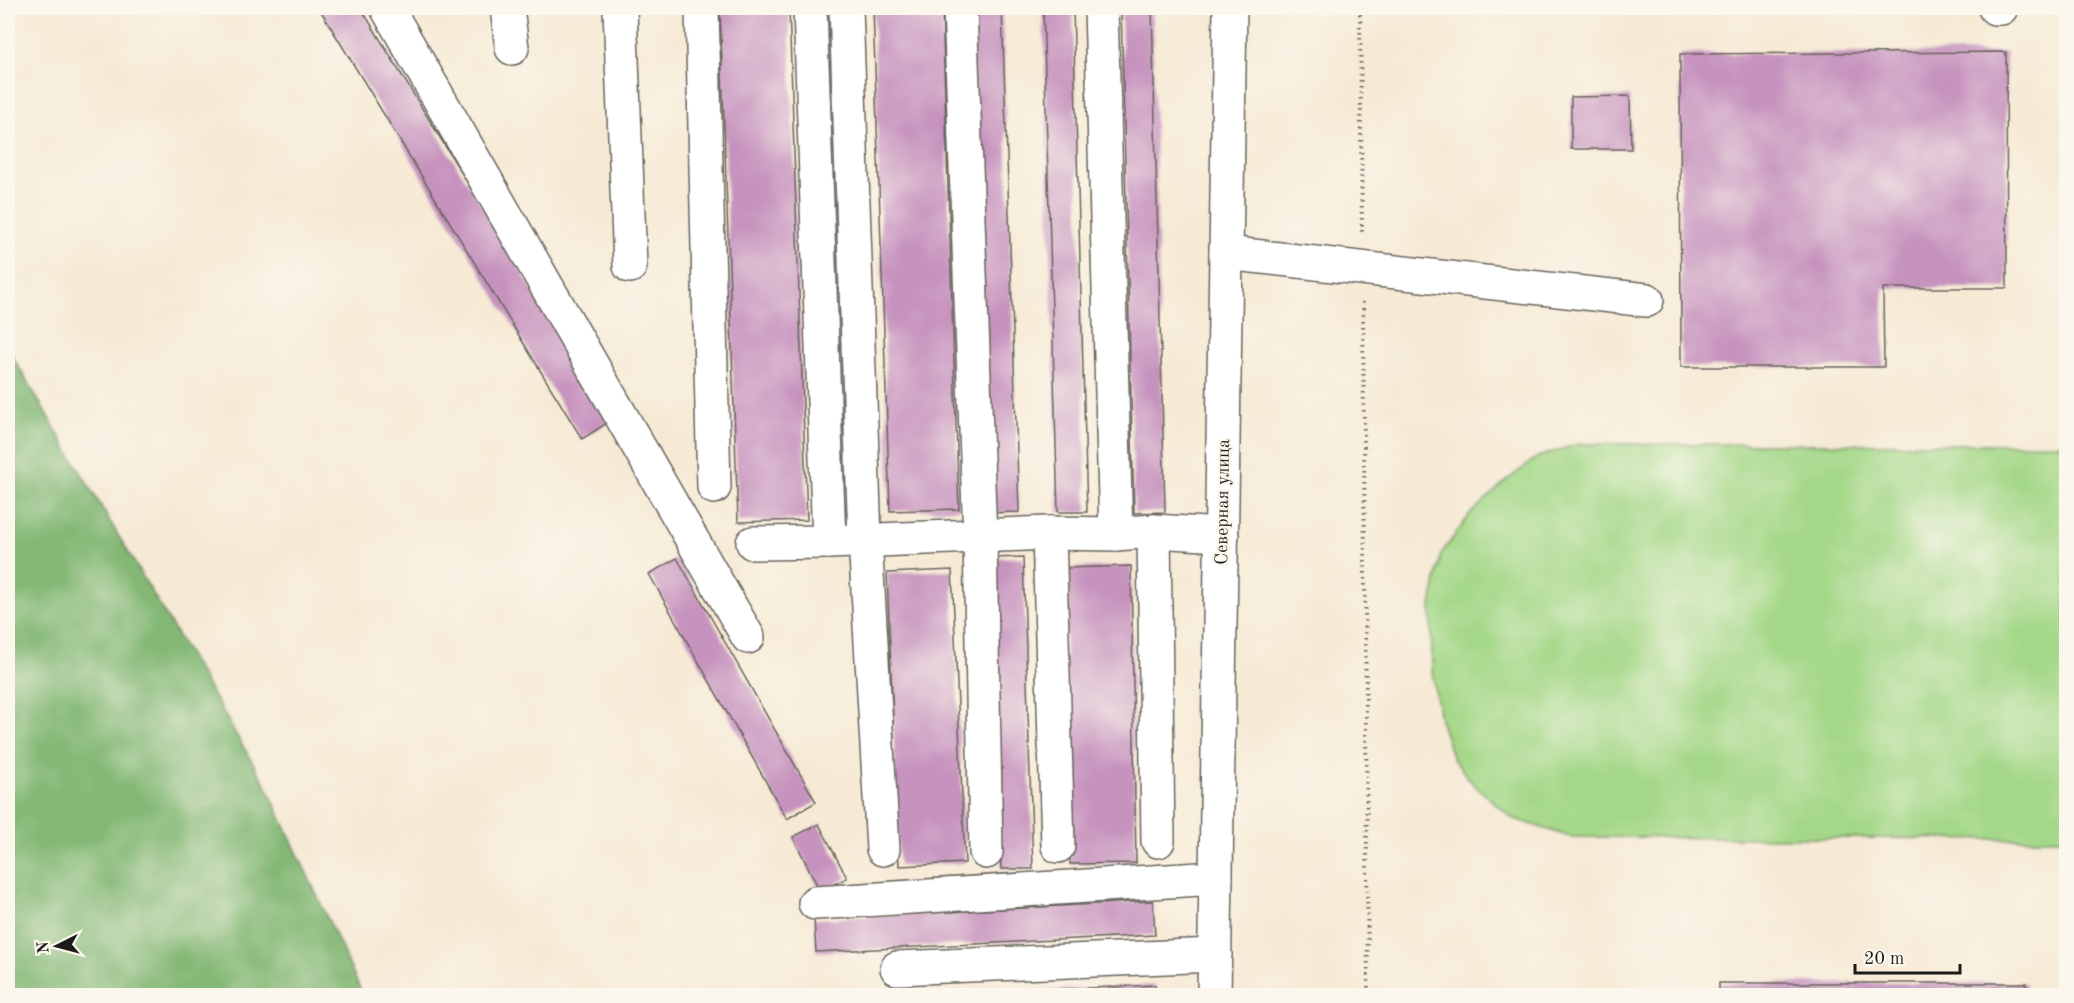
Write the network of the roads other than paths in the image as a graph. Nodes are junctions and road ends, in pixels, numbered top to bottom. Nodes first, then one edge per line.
1 (387, 8) edge
2 (507, 8) edge
3 (620, 8) edge
4 (702, 8) edge
5 (810, 8) edge
6 (846, 8) edge
7 (960, 8) edge
8 (1101, 8) edge
9 (1230, 8) edge
10 (1995, 8) edge
11 (2001, 8) edge
12 (512, 48) dead end
13 (1226, 253) junction
14 (630, 266) dead end
15 (1647, 300) dead end
16 (714, 487) dead end
17 (1154, 531) junction
18 (1049, 533) junction
19 (1116, 534) junction
20 (1222, 535) junction
21 (981, 537) junction
22 (866, 539) junction
23 (829, 542) junction
24 (753, 543) dead end
25 (748, 637) dead end
26 (1158, 841) dead end
27 (1058, 846) dead end
28 (883, 849) dead end
29 (986, 852) dead end
30 (1216, 878) junction
31 (815, 903) dead end
32 (1215, 955) junction
33 (897, 968) dead end
34 (1214, 996) edge

1 - 25 street
2 - 12 street
3 - 14 street
4 - 16 street
5 - 23 street
6 - 22 street
7 - 21 street
8 - 19 street
9 - 13 street, Северная улица
10 - 11 street
13 - 15 street
13 - 20 street, Северная улица
17 - 19 street
17 - 20 street
17 - 26 street
18 - 19 street
18 - 21 street
18 - 27 street
20 - 30 street, Северная улица
21 - 22 street
21 - 29 street
22 - 23 street
22 - 28 street
23 - 24 street
30 - 31 street
30 - 32 street, Северная улица
32 - 33 street
32 - 34 street, Северная улица

